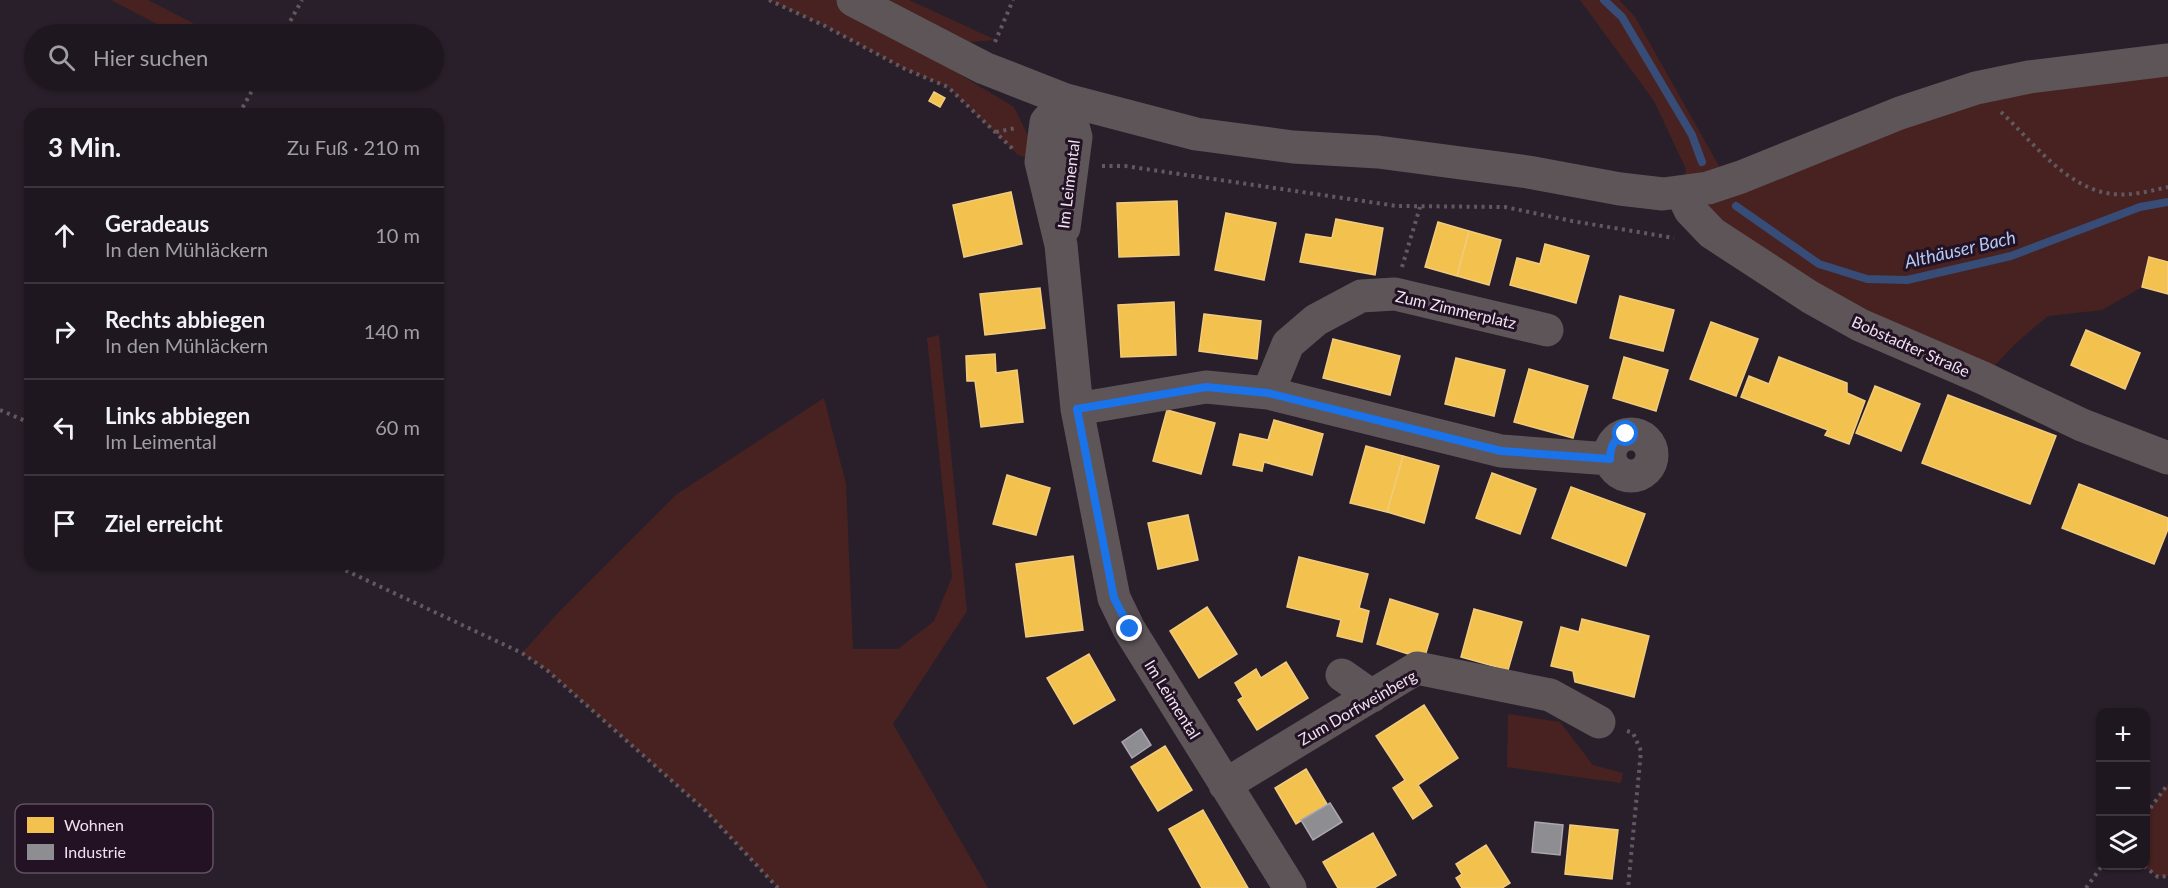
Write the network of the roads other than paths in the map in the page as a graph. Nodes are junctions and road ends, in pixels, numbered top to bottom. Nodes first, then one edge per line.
1 (853, 0) edge
2 (2168, 60) edge
3 (1066, 100) junction
4 (1682, 193) junction
5 (1547, 330) dead end
6 (1268, 393) junction
7 (1077, 409) junction
8 (2168, 458) edge
9 (1610, 459) dead end
10 (1342, 675) dead end
11 (1372, 696) junction
12 (1599, 722) road end
13 (1226, 785) junction
14 (1290, 888) edge

1 - 3 street
2 - 4 street
3 - 4 street
3 - 7 street, Im Leimental
4 - 8 street, Bobstadter Straße
5 - 6 street, Zum Zimmerplatz
6 - 7 street
6 - 9 street
7 - 13 street, Im Leimental
10 - 11 street
11 - 12 street, Zum Dorfweinberg
11 - 13 street, Zum Dorfweinberg
13 - 14 street, Im Leimental

